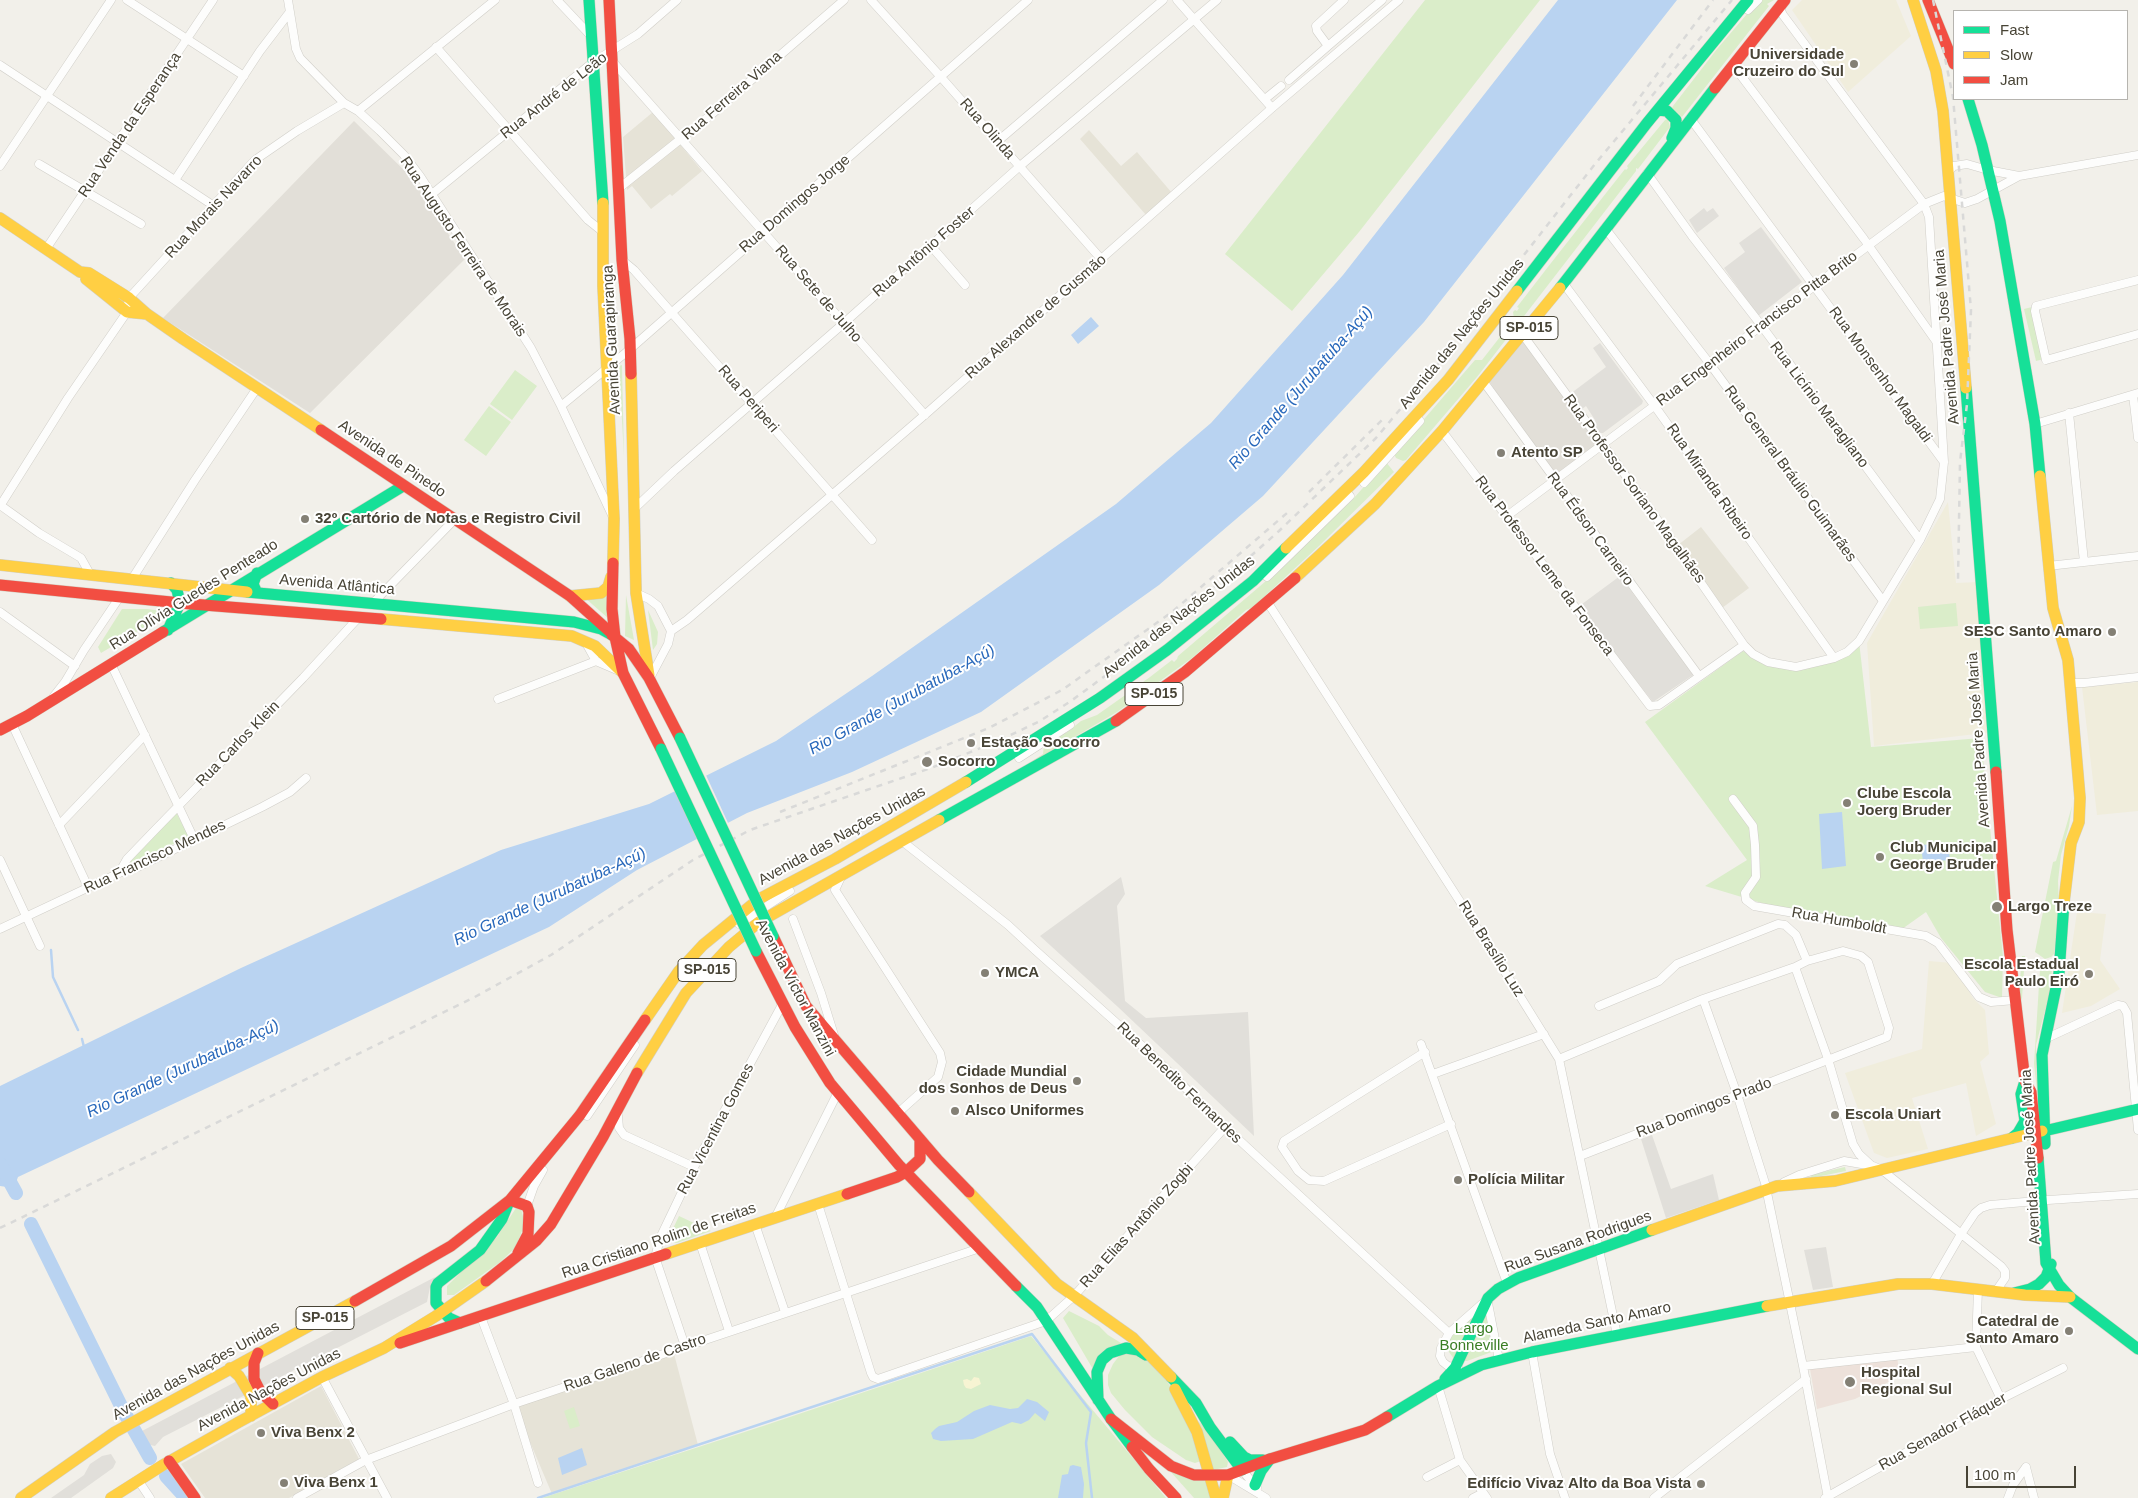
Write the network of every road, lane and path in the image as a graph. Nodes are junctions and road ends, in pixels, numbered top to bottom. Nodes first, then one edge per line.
1 (110, 0) edge
2 (127, 0) edge
3 (213, 0) edge
4 (288, 0) edge
5 (496, 0) edge
6 (557, 0) edge
7 (589, 0) edge
8 (609, 0) edge
9 (677, 0) edge
10 (844, 0) edge
11 (871, 0) edge
12 (1028, 0) edge
13 (1163, 0) edge
14 (1176, 0) edge
15 (1217, 0) edge
16 (1344, 0) edge
17 (1382, 0) edge
18 (1400, 0) edge
19 (1748, 0) edge
20 (1758, 0) edge
21 (1914, 0) edge
22 (1928, 0) edge
23 (1782, 3) edge
24 (289, 13) junction
25 (1193, 19) junction
26 (590, 34) junction
27 (187, 40) junction
28 (1328, 46) junction
29 (436, 47) junction
30 (611, 56) junction
31 (1953, 62) edge
32 (592, 63) junction
33 (1953, 64) edge
34 (0, 65) edge
35 (1732, 65) junction
36 (1936, 71) junction
37 (244, 76) junction
38 (940, 76) junction
39 (1289, 80) dead end
40 (1281, 86) dead end
41 (47, 96) junction
42 (1265, 99) junction
43 (1968, 100) edge
44 (344, 103) junction
45 (1272, 108) junction
46 (1662, 110) junction
47 (358, 111) junction
48 (1690, 118) junction
49 (509, 130) junction
50 (682, 139) junction
51 (998, 141) junction
52 (1671, 142) junction
53 (118, 143) junction
54 (2138, 155) edge
55 (39, 164) dead end
56 (0, 166) edge
57 (1020, 166) junction
58 (1988, 170) junction
59 (1948, 172) junction
60 (1647, 173) junction
61 (2019, 176) junction
62 (175, 180) junction
63 (618, 189) junction
64 (1993, 190) junction
65 (85, 191) junction
66 (432, 194) junction
67 (1950, 197) junction
68 (1924, 204) junction
69 (214, 206) junction
70 (2, 223) edge
71 (141, 224) dead end
72 (1606, 228) junction
73 (603, 232) junction
74 (763, 232) junction
75 (931, 246) junction
76 (1868, 247) junction
77 (46, 250) junction
78 (622, 260) junction
79 (1102, 260) junction
80 (80, 272) junction
81 (2138, 280) edge
82 (1564, 284) junction
83 (965, 285) dead end
84 (1814, 286) junction
85 (129, 298) junction
86 (127, 312) junction
87 (671, 312) junction
88 (147, 314) junction
89 (844, 324) junction
90 (1761, 325) junction
91 (1523, 334) junction
92 (2138, 334) edge
93 (1938, 344) junction
94 (629, 350) junction
95 (1710, 364) junction
96 (607, 367) junction
97 (1483, 381) junction
98 (257, 388) junction
99 (2136, 394) edge
100 (752, 403) junction
101 (1654, 405) junction
102 (561, 406) junction
103 (2069, 413) junction
104 (925, 415) junction
105 (2035, 424) junction
106 (1442, 431) junction
107 (2138, 438) edge
108 (1602, 444) junction
109 (1944, 462) junction
110 (1555, 481) junction
111 (403, 486) junction
112 (832, 495) junction
113 (0, 506) edge
114 (635, 508) junction
115 (1507, 516) junction
116 (455, 519) junction
117 (614, 519) junction
118 (872, 540) dead end
119 (1920, 540) junction
120 (2138, 556) edge
121 (2084, 562) junction
122 (0, 565) edge
123 (2048, 566) junction
124 (257, 573) junction
125 (612, 573) junction
126 (90, 574) junction
127 (132, 579) junction
128 (171, 583) junction
129 (1, 587) edge
130 (232, 589) junction
131 (258, 593) junction
132 (636, 593) junction
133 (570, 596) junction
134 (119, 598) junction
135 (1883, 601) junction
136 (180, 603) junction
137 (1268, 603) junction
138 (372, 604) junction
139 (207, 605) junction
140 (0, 612) edge
141 (359, 617) junction
142 (168, 630) junction
143 (671, 631) junction
144 (615, 637) junction
145 (583, 640) junction
146 (1744, 645) junction
147 (1834, 658) junction
148 (596, 661) junction
149 (111, 664) junction
150 (75, 666) junction
151 (623, 673) junction
152 (1699, 676) junction
153 (2138, 677) edge
154 (649, 679) junction
155 (2070, 683) junction
156 (498, 699) dead end
157 (47, 703) junction
158 (12, 724) junction
159 (0, 730) edge
160 (145, 735) junction
161 (306, 778) dead end
162 (1733, 799) dead end
163 (179, 806) junction
164 (59, 825) junction
165 (194, 840) junction
166 (902, 841) junction
167 (0, 860) edge
168 (119, 873) junction
169 (842, 874) junction
170 (88, 887) junction
171 (26, 916) junction
172 (793, 919) dead end
173 (0, 929) edge
174 (40, 946) dead end
175 (1807, 961) junction
176 (1795, 967) junction
177 (821, 992) junction
178 (1703, 999) junction
179 (2015, 1000) junction
180 (783, 1003) junction
181 (806, 1006) junction
182 (1598, 1006) dead end
183 (1544, 1034) junction
184 (2045, 1038) junction
185 (836, 1041) junction
186 (1421, 1044) dead end
187 (1425, 1052) junction
188 (1558, 1059) junction
189 (1828, 1059) junction
190 (1433, 1074) junction
191 (2025, 1082) junction
192 (838, 1092) junction
193 (1737, 1094) junction
194 (2137, 1109) edge
195 (617, 1110) junction
196 (899, 1112) junction
197 (1451, 1124) junction
198 (1225, 1127) junction
199 (2138, 1130) edge
200 (2040, 1131) junction
201 (920, 1139) junction
202 (2010, 1140) junction
203 (1580, 1156) junction
204 (694, 1167) junction
205 (1877, 1168) junction
206 (906, 1172) junction
207 (1772, 1188) junction
208 (2138, 1194) edge
209 (510, 1200) junction
210 (2044, 1200) junction
211 (818, 1204) junction
212 (527, 1206) junction
213 (775, 1218) junction
214 (756, 1224) junction
215 (1961, 1234) junction
216 (700, 1243) junction
217 (980, 1248) junction
218 (1599, 1249) junction
219 (654, 1257) junction
220 (513, 1260) junction
221 (2050, 1269) junction
222 (1507, 1283) junction
223 (1932, 1284) junction
224 (1978, 1289) junction
225 (1996, 1291) junction
226 (846, 1292) junction
227 (2014, 1293) junction
228 (1074, 1296) junction
229 (2070, 1297) junction
230 (1488, 1298) junction
231 (1790, 1302) junction
232 (442, 1312) junction
233 (785, 1312) junction
234 (481, 1317) junction
235 (1046, 1321) junction
236 (460, 1323) junction
237 (729, 1331) junction
238 (1449, 1333) junction
239 (1617, 1335) junction
240 (685, 1346) junction
241 (1976, 1347) junction
242 (384, 1348) junction
243 (2138, 1349) edge
244 (1532, 1352) junction
245 (258, 1353) junction
246 (1154, 1359) junction
247 (1499, 1360) junction
248 (1481, 1365) junction
249 (1803, 1366) junction
250 (230, 1368) junction
251 (1455, 1368) junction
252 (2063, 1368) dead end
253 (322, 1377) junction
254 (1806, 1379) junction
255 (1438, 1386) junction
256 (2001, 1399) junction
257 (1098, 1400) junction
258 (273, 1404) junction
259 (514, 1404) junction
260 (1196, 1404) junction
261 (252, 1416) junction
262 (1111, 1419) junction
263 (1270, 1459) junction
264 (366, 1460) junction
265 (1460, 1460) junction
266 (166, 1463) junction
267 (1242, 1470) junction
268 (1209, 1475) junction
269 (1228, 1475) junction
270 (1427, 1477) dead end
271 (141, 1478) junction
272 (538, 1483) dead end
273 (1255, 1485) junction
274 (1264, 1496) edge
275 (1485, 1496) edge
276 (1827, 1497) edge
277 (21, 1498) edge
278 (111, 1498) edge
279 (150, 1498) edge
280 (195, 1498) edge
281 (297, 1498) edge
282 (387, 1498) edge
283 (1176, 1498) edge
284 (1216, 1498) edge
285 (1223, 1498) edge
286 (1473, 1498) edge
287 (1566, 1498) edge
288 (1654, 1498) edge
289 (2008, 1498) edge
290 (2034, 1498) edge

1 - 41 street
2 - 27 street
3 - 27 street, Rua Venda da Esperança
4 - 24 street, Rua Augusto Ferreira de Morais
5 - 29 street
6 - 26 street
7 - 26 main road, Avenida Guarapiranga
8 - 30 main road, Avenida Guarapiranga
9 - 30 street, Rua André de Leão
10 - 50 street, Rua Ferreira Viana
11 - 38 street, Rua Olinda
12 - 38 street, Rua Domingos Jorge
13 - 51 street
14 - 25 street
15 - 25 street, Rua Antônio Foster
16 - 28 street
17 - 28 street
18 - 45 street, Rua Alexandre de Gusmão
19 - 46 main road, Avenida das Nações Unidas / SP-015
20 - 46 street
21 - 36 main road, Avenida Padre José Maria
22 - 31 main road
23 - 35 main road, SP-015
23 - 68 street
24 - 37 street
24 - 44 street, Rua Augusto Ferreira de Morais
25 - 42 street
25 - 57 street, Rua Antônio Foster
26 - 32 main road, Avenida Guarapiranga
27 - 37 street
27 - 53 street, Rua Venda da Esperança
28 - 39 street
29 - 47 street
29 - 49 street
30 - 32 street, Rua André de Leão
30 - 50 street, Rua Sete de Julho
30 - 63 main road, Avenida Guarapiranga
32 - 49 street, Rua André de Leão
32 - 73 main road, Avenida Guarapiranga
33 - 36 main road
34 - 41 street
35 - 48 main road, SP-015
35 - 76 street
36 - 59 main road, Avenida Padre José Maria
37 - 62 street
38 - 51 street, Rua Olinda
38 - 74 street, Rua Domingos Jorge
40 - 42 street
41 - 53 street
41 - 56 street
42 - 45 street
43 - 58 main road, Avenida Padre José Maria
44 - 47 street, Rua Augusto Ferreira de Morais
44 - 69 street, Rua Morais Navarro
45 - 79 street, Rua Alexandre de Gusmão
46 - 52 main road
46 - 209 main road, Avenida das Nações Unidas / SP-015
46 - 212 street
47 - 66 street, Rua Augusto Ferreira de Morais
48 - 52 main road, SP-015
48 - 84 street, Rua Monsenhor Magaldi
49 - 66 street, Rua André de Leão
49 - 73 street
50 - 63 street, Rua Ferreira Viana
50 - 74 street, Rua Sete de Julho
51 - 57 street, Rua Olinda
52 - 60 main road, SP-015
53 - 62 street
53 - 65 street, Rua Venda da Esperança
54 - 61 street, Rua Engenheiro Francisco Pitta Brito
55 - 65 street
57 - 75 street, Rua Antônio Foster
57 - 79 street, Rua Olinda
58 - 59 street, Rua Engenheiro Francisco Pitta Brito
58 - 61 street, Rua Engenheiro Francisco Pitta Brito
58 - 64 main road, Avenida Padre José Maria
59 - 67 main road, Avenida Padre José Maria
60 - 72 main road, SP-015
60 - 90 street, Rua Licínio Maragliano
61 - 64 street, Rua Engenheiro Francisco Pitta Brito
62 - 69 street
63 - 78 main road, Avenida Guarapiranga
64 - 67 street, Rua Engenheiro Francisco Pitta Brito
64 - 105 main road, Avenida Padre José Maria
65 - 71 street
65 - 77 street, Rua Venda da Esperança
66 - 102 street, Rua Augusto Ferreira de Morais
67 - 68 street, Rua Engenheiro Francisco Pitta Brito
67 - 179 main road, Avenida Padre José Maria
68 - 76 street, Rua Engenheiro Francisco Pitta Brito
68 - 93 street, Rua Professor Soriano Magalhães
69 - 85 street, Rua Morais Navarro
70 - 77 main road, Avenida de Pinedo
72 - 82 main road, SP-015
72 - 95 street, Rua General Bráulio Guimarães
73 - 96 main road, Avenida Guarapiranga
74 - 87 street, Rua Domingos Jorge
74 - 89 street, Rua Sete de Julho
75 - 83 street
75 - 89 street, Rua Antônio Foster
76 - 84 street, Rua Engenheiro Francisco Pitta Brito
76 - 93 street
77 - 80 main road, Avenida de Pinedo
78 - 87 street, Rua Periperi
78 - 94 main road, Avenida Guarapiranga
79 - 104 street, Rua Alexandre de Gusmão
80 - 85 main road, Avenida de Pinedo
80 - 86 main road, Avenida de Pinedo
81 - 92 street
82 - 91 main road, SP-015
82 - 101 street, Rua Miranda Ribeiro
84 - 90 street, Rua Engenheiro Francisco Pitta Brito
84 - 109 street, Rua Monsenhor Magaldi
85 - 86 street
85 - 88 main road, Avenida de Pinedo
86 - 88 main road, Avenida de Pinedo
86 - 113 street
87 - 94 street, Rua Domingos Jorge
87 - 100 street, Rua Periperi
88 - 98 main road, Avenida de Pinedo
89 - 100 street, Rua Antônio Foster
89 - 104 street, Rua Sete de Julho
90 - 95 street, Rua Engenheiro Francisco Pitta Brito
90 - 119 street, Rua Licínio Maragliano
91 - 97 main road, SP-015
91 - 108 street, Rua Professor Soriano Magalhães
93 - 109 street, Rua Professor Soriano Magalhães
94 - 96 street, Rua Domingos Jorge
94 - 114 main road, Avenida Guarapiranga
95 - 101 street, Rua Engenheiro Francisco Pitta Brito
95 - 135 street, Rua General Bráulio Guimarães
96 - 102 street, Rua Domingos Jorge
96 - 117 main road, Avenida Guarapiranga
97 - 106 main road, SP-015
97 - 110 street, Rua Édson Carneiro
98 - 111 main road, Avenida de Pinedo
98 - 127 street
99 - 103 street
99 - 107 street
100 - 112 street, Rua Periperi
100 - 114 street, Rua Antônio Foster
101 - 108 street, Rua Engenheiro Francisco Pitta Brito
101 - 147 street, Rua Miranda Ribeiro
102 - 117 street, Rua Augusto Ferreira de Morais
103 - 105 street
103 - 121 street
104 - 112 street, Rua Alexandre de Gusmão
105 - 123 main road, Avenida Padre José Maria
106 - 115 street, Rua Professor Leme da Fonseca
106 - 137 main road, SP-015
108 - 110 street, Rua Engenheiro Francisco Pitta Brito
108 - 146 street, Rua Professor Soriano Magalhães
109 - 119 street, Rua Professor Soriano Magalhães
110 - 115 street, Rua Engenheiro Francisco Pitta Brito
110 - 152 street, Rua Édson Carneiro
111 - 116 main road, Avenida de Pinedo
111 - 124 main road, Rua Olívia Guedes Penteado
112 - 118 street, Rua Periperi
112 - 143 street, Rua Alexandre de Gusmão
113 - 126 street
114 - 132 main road, Avenida Guarapiranga
115 - 152 street, Rua Professor Leme da Fonseca
116 - 133 main road, Avenida de Pinedo
116 - 138 street
117 - 125 main road, Avenida Guarapiranga
119 - 135 street, Rua Professor Soriano Magalhães
120 - 121 street
121 - 123 street
122 - 126 main road, Avenida Atlântica
123 - 155 main road, Avenida Padre José Maria
124 - 130 main road, Rua Olívia Guedes Penteado
124 - 131 main road
125 - 133 main road
125 - 144 main road, Avenida Guarapiranga
126 - 127 main road, Avenida Atlântica
127 - 128 main road, Avenida Atlântica
128 - 130 main road, Avenida Atlântica
128 - 136 main road
129 - 134 main road, Avenida Atlântica
130 - 131 main road, Avenida Atlântica
130 - 139 main road, Rua Olívia Guedes Penteado
131 - 138 main road, Avenida Atlântica
132 - 143 street
132 - 154 main road, Avenida Guarapiranga
133 - 144 main road, Avenida de Pinedo
134 - 136 main road, Avenida Atlântica
134 - 150 street
135 - 147 street, Rua Professor Soriano Magalhães
136 - 139 main road, Avenida Atlântica
136 - 142 main road
137 - 166 main road, SP-015
137 - 183 street, Rua Brasílio Luz
138 - 144 main road, Avenida Atlântica
139 - 141 main road, Avenida Atlântica
139 - 142 main road, Rua Olívia Guedes Penteado
140 - 150 street
141 - 145 main road, Avenida Atlântica
141 - 163 street, Rua Carlos Klein
142 - 149 main road, Rua Olívia Guedes Penteado
143 - 154 street
144 - 151 main road, Avenida Guarapiranga
144 - 154 main road, Avenida Atlântica
145 - 148 street
145 - 151 main road, Avenida Atlântica
146 - 147 street, Rua Professor Soriano Magalhães
146 - 152 street
148 - 151 street
148 - 156 street
149 - 157 main road, Rua Olívia Guedes Penteado
149 - 160 street
150 - 157 street
151 - 180 main road, Avenida Víctor Manzini, bridge
153 - 155 street
154 - 181 main road, Avenida Víctor Manzini, bridge
155 - 184 main road, Avenida Padre José Maria
157 - 158 main road, Rua Olívia Guedes Penteado
158 - 159 main road, Rua Olívia Guedes Penteado
158 - 164 street
160 - 163 street
160 - 164 street
161 - 165 street, Rua Francisco Mendes
162 - 179 street, Rua Humboldt
163 - 165 street
163 - 168 street, Rua Carlos Klein
164 - 170 street
165 - 168 street, Rua Francisco Mendes
166 - 169 main road, SP-015
166 - 198 street, Rua Benedito Fernandes
167 - 171 street
168 - 170 street, Rua Francisco Mendes
169 - 195 main road, SP-015
169 - 196 street
170 - 171 street, Rua Francisco Mendes
171 - 173 street, Rua Francisco Mendes
171 - 174 street
172 - 177 street, Avenida Víctor Manzini
175 - 176 street
175 - 182 street
175 - 189 street, Rua Domingos Prado
176 - 178 street
176 - 189 street
177 - 181 street, Avenida Víctor Manzini
177 - 185 street, Avenida Víctor Manzini
178 - 188 street
178 - 193 street
179 - 191 main road, Avenida Padre José Maria
180 - 192 main road, Avenida Víctor Manzini
180 - 204 street, Rua Vicentina Gomes
181 - 185 main road, Avenida Víctor Manzini
183 - 188 street, Rua Brasílio Luz
183 - 190 street
184 - 194 street
184 - 200 main road, Avenida Padre José Maria
185 - 196 main road, Avenida Víctor Manzini
186 - 187 street
187 - 190 street
187 - 197 street
188 - 203 street, Rua Brasílio Luz
189 - 193 street, Rua Domingos Prado
189 - 205 street
190 - 197 street
191 - 200 main road, Avenida Padre José Maria
191 - 202 main road
192 - 206 main road, Avenida Víctor Manzini
192 - 213 street
193 - 203 street, Rua Domingos Prado
193 - 207 street
194 - 199 street
194 - 200 main road
195 - 204 street
195 - 220 main road, SP-015
196 - 201 main road, Avenida Víctor Manzini
197 - 222 street
198 - 228 street, Rua Elias Antônio Zogbi
198 - 238 street, Rua Benedito Fernandes
200 - 202 main road
200 - 210 main road, Avenida Padre José Maria
201 - 206 main road, Rua Cristiano Rolim de Freitas
201 - 228 main road, Avenida Víctor Manzini
202 - 205 main road
203 - 218 street, Rua Brasílio Luz
204 - 219 street, Rua Vicentina Gomes
205 - 207 main road, Rua Susana Rodrigues
205 - 207 street, Rua Susana Rodrigues
205 - 215 street
206 - 211 main road, Rua Cristiano Rolim de Freitas
206 - 217 main road, Avenida Víctor Manzini
207 - 218 main road, Rua Susana Rodrigues
207 - 231 street
208 - 210 street
209 - 212 main road
209 - 232 main road
209 - 245 main road, Avenida das Nações Unidas / SP-015
210 - 215 street
210 - 221 main road, Avenida Padre José Maria
211 - 213 main road, Rua Cristiano Rolim de Freitas
211 - 226 street
212 - 220 main road
213 - 214 main road, Rua Cristiano Rolim de Freitas
214 - 216 main road, Rua Cristiano Rolim de Freitas
214 - 233 street
215 - 223 street
215 - 225 street
216 - 219 main road, Rua Cristiano Rolim de Freitas
216 - 237 street
217 - 226 street, Rua Galeno de Castro
217 - 235 main road, Avenida Víctor Manzini
218 - 222 main road, Rua Susana Rodrigues
218 - 239 street, Rua Brasílio Luz
219 - 234 main road, Rua Cristiano Rolim de Freitas
219 - 240 street
220 - 232 main road, SP-015
221 - 227 main road
221 - 229 main road
222 - 230 main road, Rua Susana Rodrigues
223 - 224 main road, Alameda Santo Amaro
223 - 231 main road, Alameda Santo Amaro
224 - 225 main road, Alameda Santo Amaro
224 - 241 street
225 - 227 main road, Alameda Santo Amaro
226 - 233 street, Rua Galeno de Castro
226 - 235 street
227 - 229 main road, Alameda Santo Amaro
228 - 235 street, Rua Elias Antônio Zogbi
228 - 246 main road, Avenida Víctor Manzini
229 - 243 main road
230 - 238 street
230 - 247 street
230 - 251 main road, Rua Susana Rodrigues
231 - 239 main road, Alameda Santo Amaro
231 - 249 street
232 - 236 main road
232 - 242 main road, SP-015
233 - 237 street, Rua Galeno de Castro
234 - 236 main road, Rua Cristiano Rolim de Freitas
234 - 259 street
235 - 257 main road, Avenida Víctor Manzini
236 - 242 main road, Rua Cristiano Rolim de Freitas
237 - 240 street, Rua Galeno de Castro
238 - 251 street
239 - 244 main road, Alameda Santo Amaro
240 - 259 street, Rua Galeno de Castro
241 - 249 street
241 - 256 street
242 - 253 main road, Avenida Nações Unidas / SP-015
244 - 247 main road, Alameda Santo Amaro
244 - 287 street
245 - 250 main road, Avenida das Nações Unidas / SP-015
245 - 258 main road
246 - 257 main road
246 - 260 main road, Avenida Víctor Manzini
246 - 268 main road
247 - 248 main road, Alameda Santo Amaro
248 - 251 street
248 - 255 main road, Alameda Santo Amaro
249 - 254 street
250 - 261 main road
250 - 277 main road, Avenida das Nações Unidas / SP-015
251 - 255 main road, Rua Susana Rodrigues
252 - 256 street, Rua Senador Fláquer
253 - 258 main road, Avenida Nações Unidas / SP-015
253 - 264 street
254 - 276 street
254 - 288 street
255 - 263 main road, Alameda Santo Amaro
255 - 265 street
256 - 276 street, Rua Senador Fláquer
257 - 262 main road, Avenida Víctor Manzini
258 - 261 main road, Avenida Nações Unidas / SP-015
259 - 264 street, Rua Galeno de Castro
259 - 272 street
260 - 263 main road
260 - 267 main road, Avenida Víctor Manzini
261 - 266 main road, Avenida Nações Unidas / SP-015
262 - 268 main road, Alameda Santo Amaro
262 - 283 main road
263 - 267 main road, Alameda Santo Amaro
263 - 273 main road
264 - 281 street, Rua Galeno de Castro
264 - 282 street
265 - 270 street
265 - 275 street
266 - 271 main road, SP-015
266 - 280 main road
267 - 269 main road, Alameda Santo Amaro
267 - 273 street
268 - 269 main road, Alameda Santo Amaro
268 - 284 main road
269 - 274 street
269 - 285 main road
271 - 278 main road, SP-015
271 - 279 street
273 - 274 street
275 - 286 street
289 - 290 street

